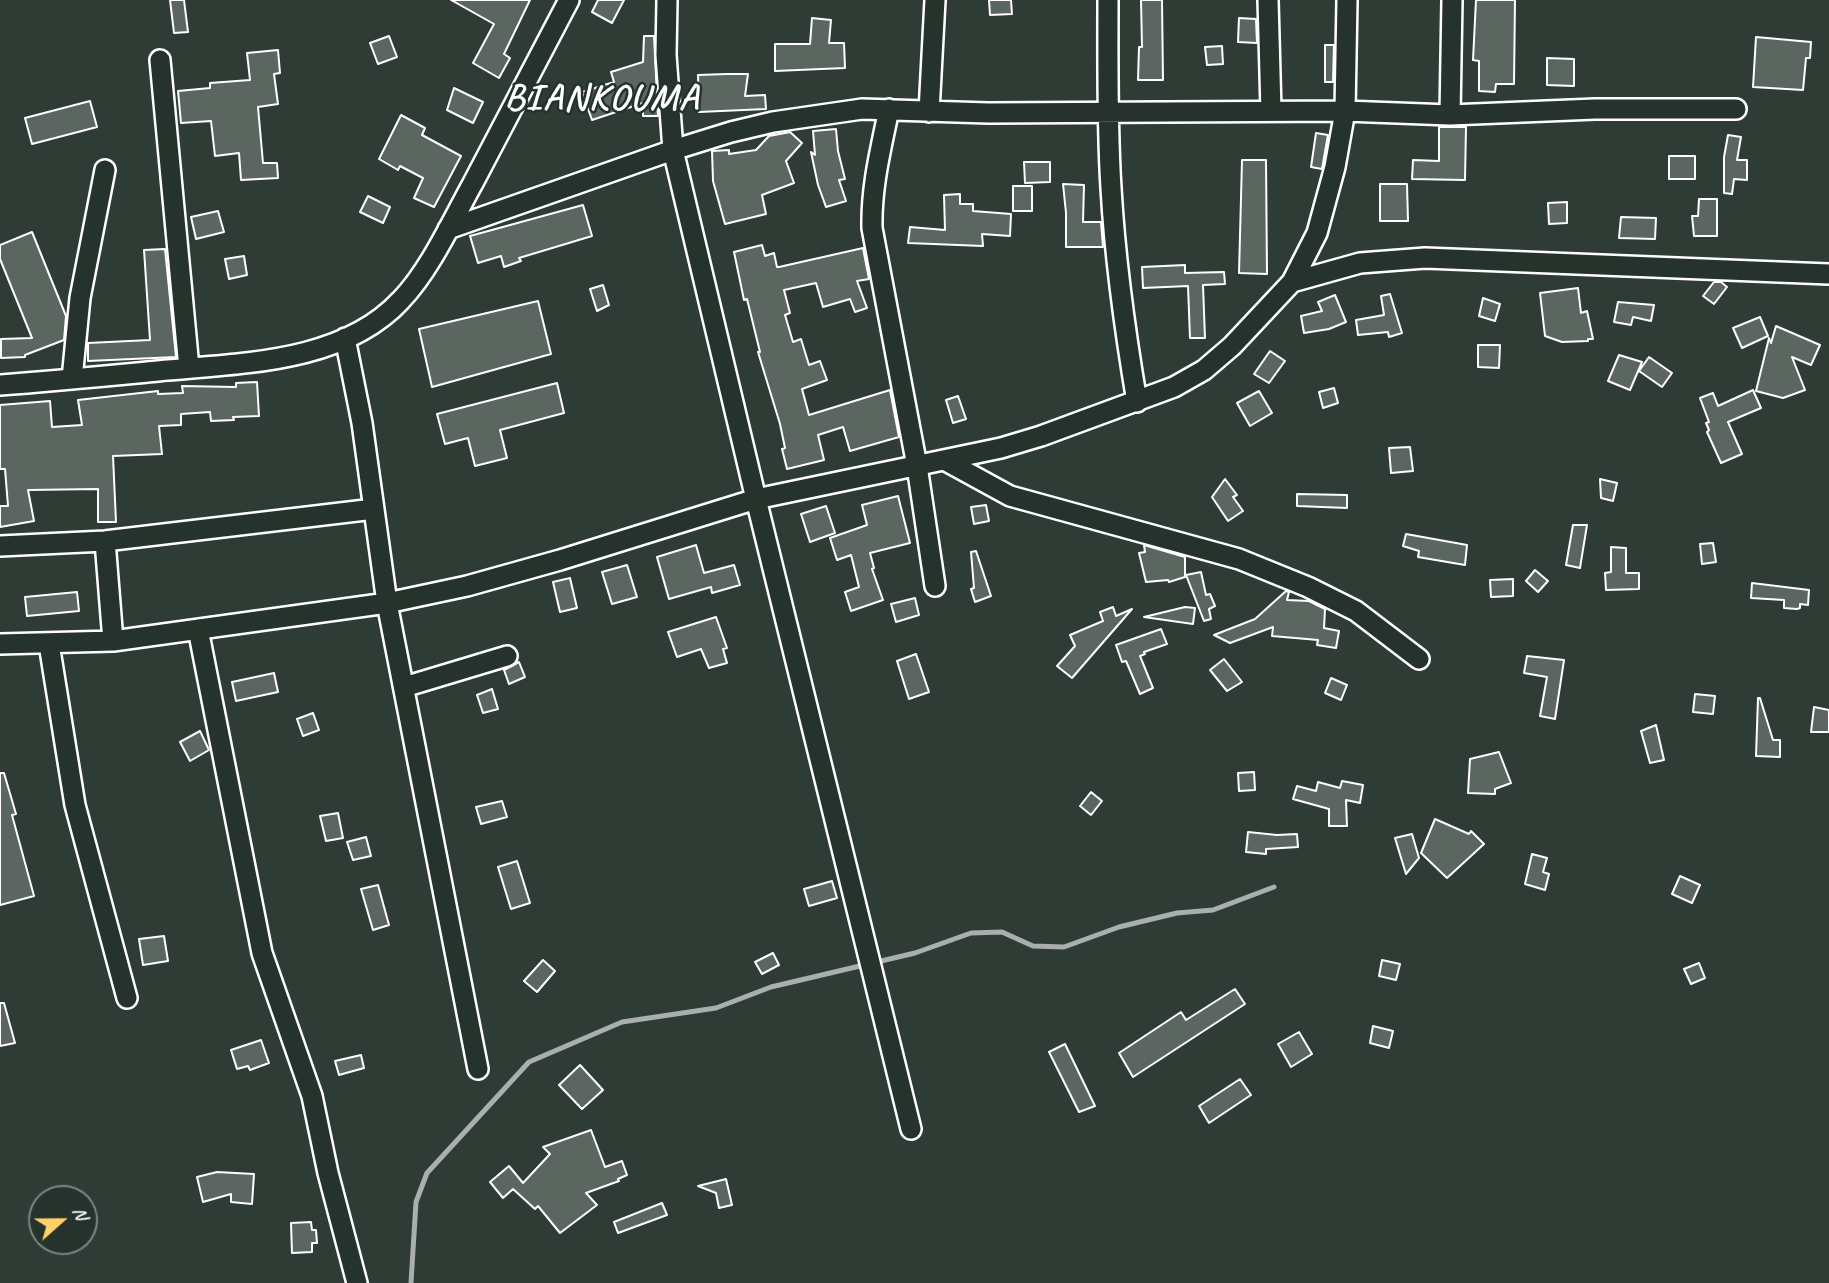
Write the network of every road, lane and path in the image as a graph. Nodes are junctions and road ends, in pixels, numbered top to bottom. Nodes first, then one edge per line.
1 (569, 0) edge
2 (667, 0) edge
3 (934, 0) edge
4 (1108, 0) edge
5 (1268, 0) edge
6 (1347, 0) edge
7 (1452, 0) edge
8 (160, 60) dead end
9 (889, 108) junction
10 (1736, 109) dead end
11 (1271, 111) junction
12 (1345, 111) junction
13 (929, 112) junction
14 (1108, 113) junction
15 (1450, 115) junction
16 (673, 150) junction
17 (105, 170) dead end
18 (448, 229) junction
19 (1829, 274) edge
20 (1292, 282) junction
21 (345, 338) junction
22 (190, 368) junction
23 (72, 379) junction
24 (0, 385) edge
25 (1137, 402) junction
26 (946, 461) junction
27 (916, 466) junction
28 (756, 499) junction
29 (374, 509) junction
30 (105, 541) junction
31 (0, 546) edge
32 (935, 586) dead end
33 (387, 603) junction
34 (198, 629) junction
35 (113, 641) junction
36 (0, 644) edge
37 (49, 644) junction
38 (507, 656) dead end
39 (1419, 659) dead end
40 (404, 687) junction
41 (127, 998) dead end
42 (478, 1069) dead end
43 (911, 1129) dead end
44 (357, 1283) edge

1 - 18 street
2 - 16 street
3 - 13 street
4 - 14 street
5 - 11 street
6 - 12 street
7 - 15 street
8 - 22 street
9 - 13 street
9 - 16 street
9 - 27 street
10 - 15 street
11 - 12 street
11 - 14 street
12 - 15 street
12 - 20 street
13 - 14 street
14 - 25 street
16 - 18 street
16 - 28 street
17 - 23 street
18 - 21 street
19 - 20 street
20 - 25 street
21 - 22 street
21 - 29 street
22 - 23 street
23 - 24 street
25 - 26 street
26 - 27 street
26 - 39 street
27 - 28 street
27 - 32 street
28 - 33 street
28 - 43 street
29 - 30 street
29 - 33 street
30 - 31 street
30 - 35 street
33 - 34 street
33 - 40 street
34 - 35 street
34 - 44 street
35 - 37 street
36 - 37 street
37 - 41 street
38 - 40 street
40 - 42 street

